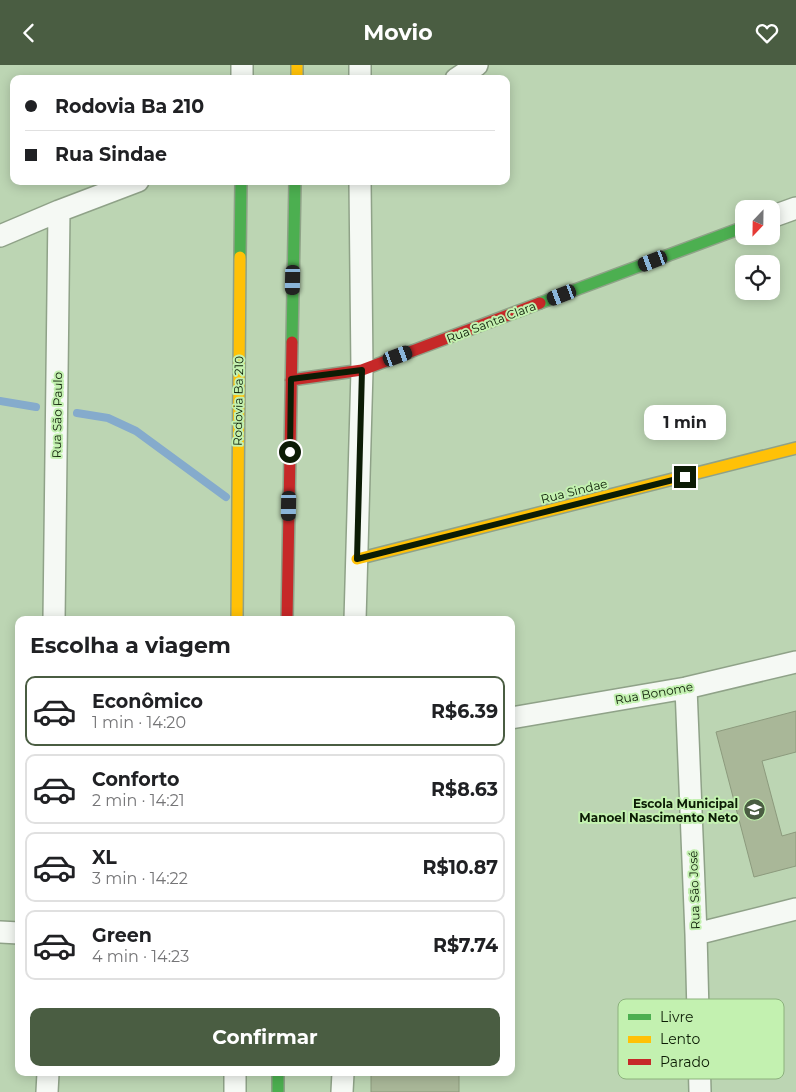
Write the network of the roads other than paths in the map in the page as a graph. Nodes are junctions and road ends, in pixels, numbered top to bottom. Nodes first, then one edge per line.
1 (477, 65) edge
2 (462, 75) edge
3 (127, 185) edge
4 (241, 185) edge
5 (295, 185) edge
6 (360, 185) edge
7 (796, 208) edge
8 (59, 211) junction
9 (780, 214) edge
10 (735, 230) edge
11 (0, 236) edge
12 (362, 370) junction
13 (291, 379) junction
14 (796, 447) edge
15 (357, 559) junction
16 (54, 616) edge
17 (237, 616) edge
18 (287, 616) edge
19 (355, 616) edge
20 (796, 662) edge
21 (686, 688) junction
22 (515, 717) edge
23 (796, 909) edge
24 (0, 932) edge
25 (15, 933) edge
26 (696, 934) junction
27 (698, 999) edge
28 (48, 1076) edge
29 (235, 1076) edge
30 (278, 1076) edge
31 (343, 1076) edge
32 (700, 1079) edge
33 (47, 1092) edge
34 (235, 1092) edge
35 (278, 1092) edge
36 (342, 1092) edge
37 (700, 1092) edge

1 - 2 street
3 - 8 street
4 - 17 street, Rodovia Ba 210
5 - 13 street
6 - 12 street
7 - 9 street
8 - 11 street
8 - 16 street, Rua São Paulo
10 - 12 street, Rua Santa Clara
12 - 13 street, Rua Santa Clara
12 - 15 street
13 - 18 street
14 - 15 street, Rua Sindae
15 - 19 street
20 - 21 street, Rua Bonome
21 - 22 street, Rua Bonome
21 - 26 street, Rua São José
23 - 26 street
24 - 25 street
26 - 27 street, Rua São José
28 - 33 street
29 - 34 street
30 - 35 street
31 - 36 street
32 - 37 street, Rua São José

